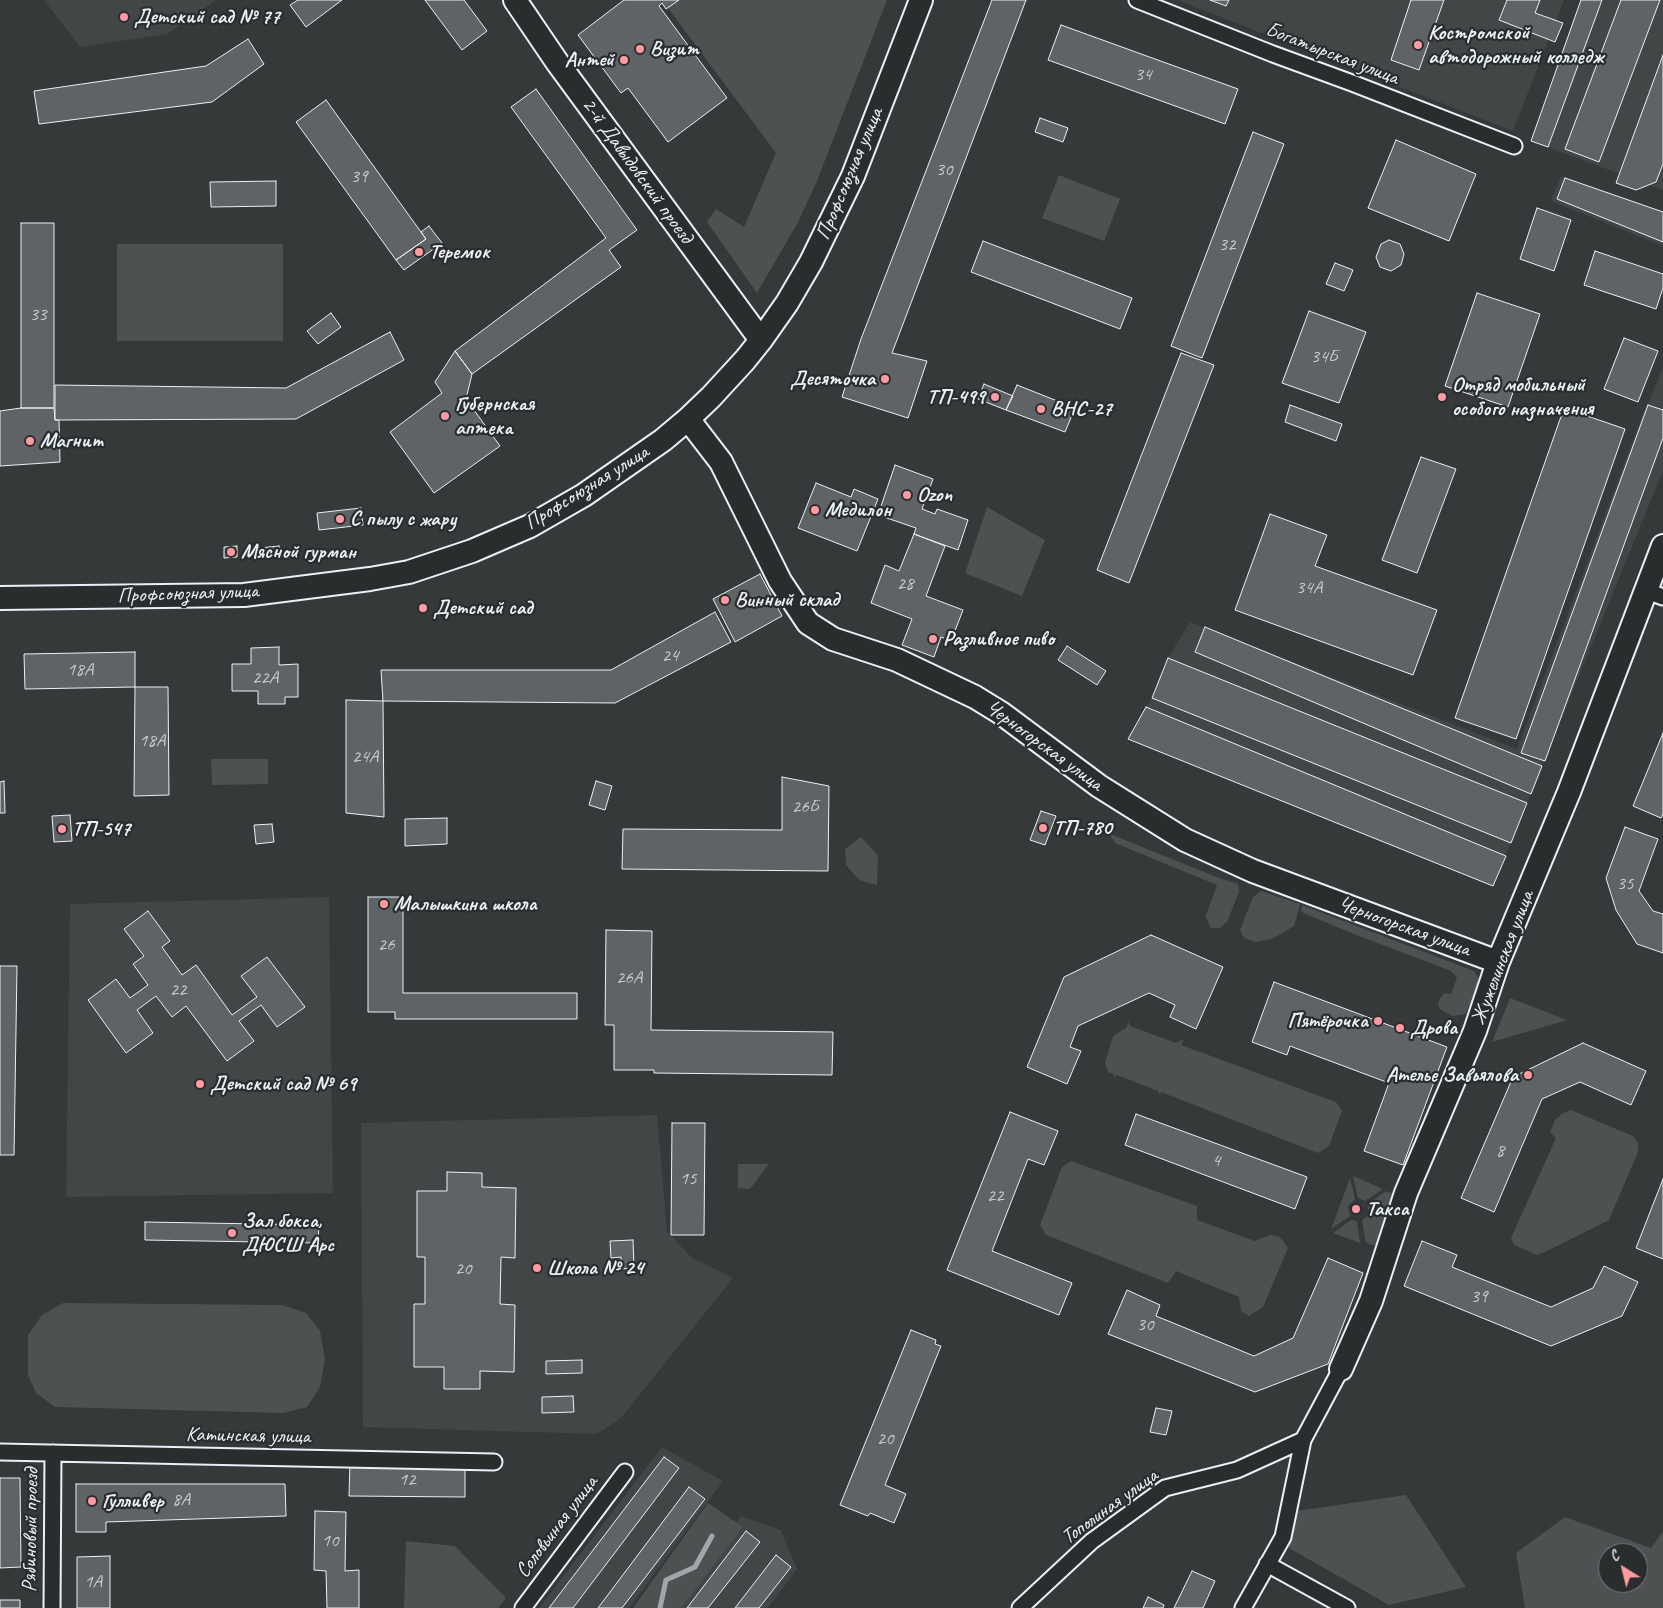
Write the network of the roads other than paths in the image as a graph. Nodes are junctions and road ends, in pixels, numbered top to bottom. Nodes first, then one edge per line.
1 (515, 0) edge
2 (921, 0) edge
3 (1137, 0) edge
4 (1514, 146) dead end
5 (761, 340) junction
6 (688, 419) junction
7 (1663, 546) edge
8 (1655, 594) edge
9 (0, 598) edge
10 (1498, 962) junction
11 (1342, 1369) joint
12 (1303, 1440) junction
13 (0, 1452) edge
14 (53, 1453) junction
15 (494, 1462) dead end
16 (625, 1472) dead end
17 (1267, 1564) junction
18 (52, 1608) edge
19 (523, 1608) edge
20 (1020, 1608) edge
21 (1243, 1608) edge
22 (1347, 1608) edge

1 - 5 street, 2-й Давыдовский проезд
2 - 5 street, Профсоюзная улица
3 - 4 street, Богатырская улица
5 - 6 street, Профсоюзная улица
6 - 9 street, Профсоюзная улица
6 - 10 street, Черногорская улица
7 - 8 street, Жужелинская улица
8 - 10 street, Жужелинская улица
10 - 11 street, Жужелинская улица
11 - 12 street
12 - 17 street
12 - 20 street, Тополиная улица
13 - 14 street, Катинская улица
14 - 15 street, Катинская улица
14 - 18 street, Рябиновый проезд
16 - 19 street, Соловьиная улица
17 - 21 street
17 - 22 street

